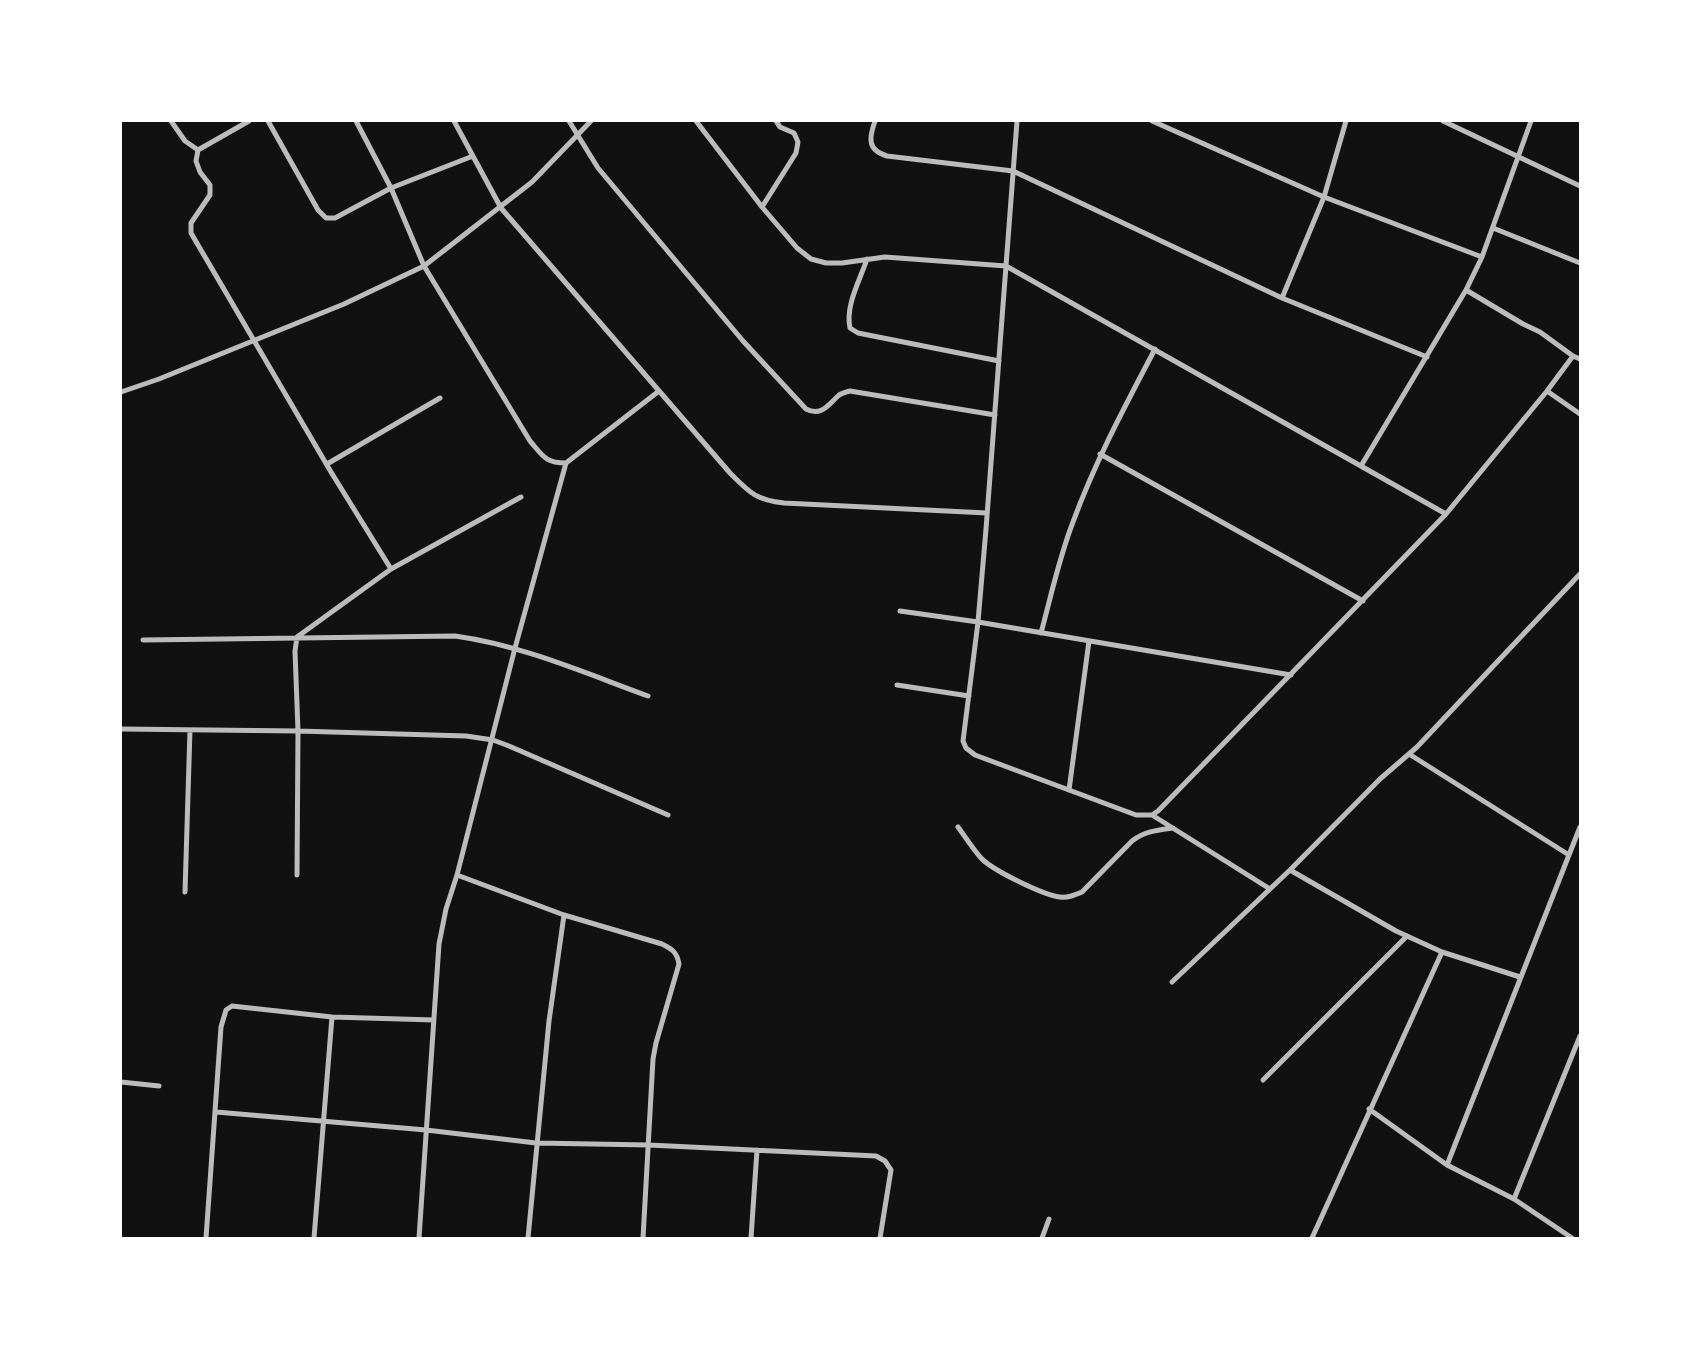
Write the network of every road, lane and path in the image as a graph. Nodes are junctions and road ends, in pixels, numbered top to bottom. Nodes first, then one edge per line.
1 (171, 121) edge
2 (249, 121) edge
3 (268, 121) edge
4 (356, 121) edge
5 (454, 121) edge
6 (569, 121) edge
7 (591, 121) edge
8 (696, 121) edge
9 (776, 121) edge
10 (875, 121) edge
11 (1017, 121) edge
12 (1152, 121) edge
13 (1346, 121) edge
14 (1443, 121) edge
15 (1531, 121) edge
16 (577, 136) junction
17 (198, 150) junction
18 (473, 156) junction
19 (1518, 156) junction
20 (1013, 171) junction
21 (1580, 186) edge
22 (391, 188) junction
23 (1324, 197) junction
24 (762, 207) junction
25 (501, 208) junction
26 (1493, 228) junction
27 (1482, 257) junction
28 (867, 259) junction
29 (1580, 263) edge
30 (424, 266) junction
31 (1006, 266) junction
32 (1466, 290) junction
33 (1282, 298) junction
34 (254, 341) junction
35 (1155, 349) junction
36 (1573, 356) junction
37 (1427, 357) junction
38 (1580, 359) edge
39 (999, 361) junction
40 (659, 391) junction
41 (1547, 391) junction
42 (121, 392) edge
43 (440, 398) dead end
44 (1580, 414) edge
45 (995, 415) junction
46 (1100, 454) junction
47 (566, 463) junction
48 (327, 464) junction
49 (1361, 466) junction
50 (521, 497) dead end
51 (987, 513) junction
52 (1446, 514) junction
53 (391, 569) junction
54 (1580, 574) edge
55 (1363, 601) junction
56 (900, 611) dead end
57 (978, 622) junction
58 (1041, 633) junction
59 (298, 638) junction
60 (143, 640) dead end
61 (1089, 642) junction
62 (515, 648) junction
63 (1291, 675) junction
64 (897, 685) dead end
65 (648, 696) dead end
66 (969, 696) junction
67 (121, 729) edge
68 (190, 730) junction
69 (298, 731) junction
70 (492, 740) junction
71 (1410, 754) junction
72 (1070, 790) junction
73 (668, 815) dead end
74 (1152, 815) junction
75 (958, 827) dead end
76 (1580, 827) edge
77 (1174, 828) junction
78 (1569, 855) junction
79 (1290, 870) junction
80 (296, 875) dead end
81 (457, 875) junction
82 (1270, 889) junction
83 (185, 892) dead end
84 (564, 915) junction
85 (1407, 936) junction
86 (1442, 952) junction
87 (1520, 977) junction
88 (1172, 982) dead end
89 (332, 1017) junction
90 (434, 1020) junction
91 (1580, 1036) edge
92 (1263, 1080) dead end
93 (121, 1082) edge
94 (159, 1086) dead end
95 (1370, 1109) junction
96 (216, 1112) junction
97 (323, 1122) junction
98 (426, 1130) junction
99 (536, 1143) junction
100 (649, 1146) junction
101 (757, 1150) junction
102 (1447, 1165) junction
103 (1514, 1199) junction
104 (1049, 1219) dead end
105 (206, 1238) edge
106 (314, 1238) edge
107 (419, 1238) edge
108 (528, 1238) edge
109 (642, 1238) edge
110 (751, 1238) edge
111 (880, 1238) edge
112 (1042, 1238) edge
113 (1312, 1238) edge
114 (1572, 1238) edge

1 - 17 street
2 - 17 street
3 - 22 street
4 - 22 street
5 - 18 street
6 - 16 street
7 - 16 street
8 - 24 street
9 - 24 street
10 - 20 street
11 - 20 street
12 - 23 street
13 - 23 street
14 - 19 street
15 - 19 street
16 - 25 street
16 - 45 street
17 - 34 street
18 - 22 street
18 - 25 street
19 - 21 street
19 - 26 street
20 - 31 street
20 - 33 street
22 - 30 street
23 - 27 street
23 - 33 street
24 - 28 street
25 - 30 street
25 - 40 street
26 - 27 street
26 - 29 street
27 - 32 street
28 - 31 street
28 - 39 street
30 - 34 street
30 - 47 street
31 - 35 street
31 - 39 street
32 - 36 street
32 - 37 street
33 - 37 street
34 - 42 street
34 - 48 street
35 - 46 street
35 - 49 street
36 - 38 street
36 - 41 street
37 - 49 street
39 - 45 street
40 - 47 street
40 - 51 street
41 - 44 street
41 - 52 street
43 - 48 street
45 - 51 street
46 - 55 street
46 - 58 street
47 - 62 street
48 - 53 street
49 - 52 street
50 - 53 street
51 - 57 street
52 - 55 street
53 - 59 street
54 - 71 street
55 - 63 street
56 - 57 street
57 - 58 street
57 - 66 street
58 - 61 street
59 - 60 street
59 - 62 street
59 - 69 street
61 - 63 street
61 - 72 street
62 - 65 street
62 - 70 street
63 - 74 street
64 - 66 street
66 - 72 street
67 - 68 street
68 - 69 street
68 - 83 street
69 - 70 street
69 - 80 street
70 - 73 street
70 - 81 street
71 - 78 street
71 - 79 street
72 - 74 street
74 - 77 street
75 - 77 street
76 - 78 street
77 - 82 street
78 - 87 street
79 - 82 street
79 - 85 street
81 - 84 street
81 - 90 street
82 - 88 street
84 - 99 street
84 - 100 street
85 - 86 street
85 - 92 street
86 - 87 street
86 - 95 street
87 - 102 street
89 - 90 street
89 - 96 street
89 - 97 street
90 - 98 street
91 - 103 street
93 - 94 street
95 - 102 street
95 - 113 street
96 - 97 street
96 - 105 street
97 - 98 street
97 - 106 street
98 - 99 street
98 - 107 street
99 - 100 street
99 - 108 street
100 - 101 street
100 - 109 street
101 - 110 street
101 - 111 street
102 - 103 street
103 - 114 street
104 - 112 street

